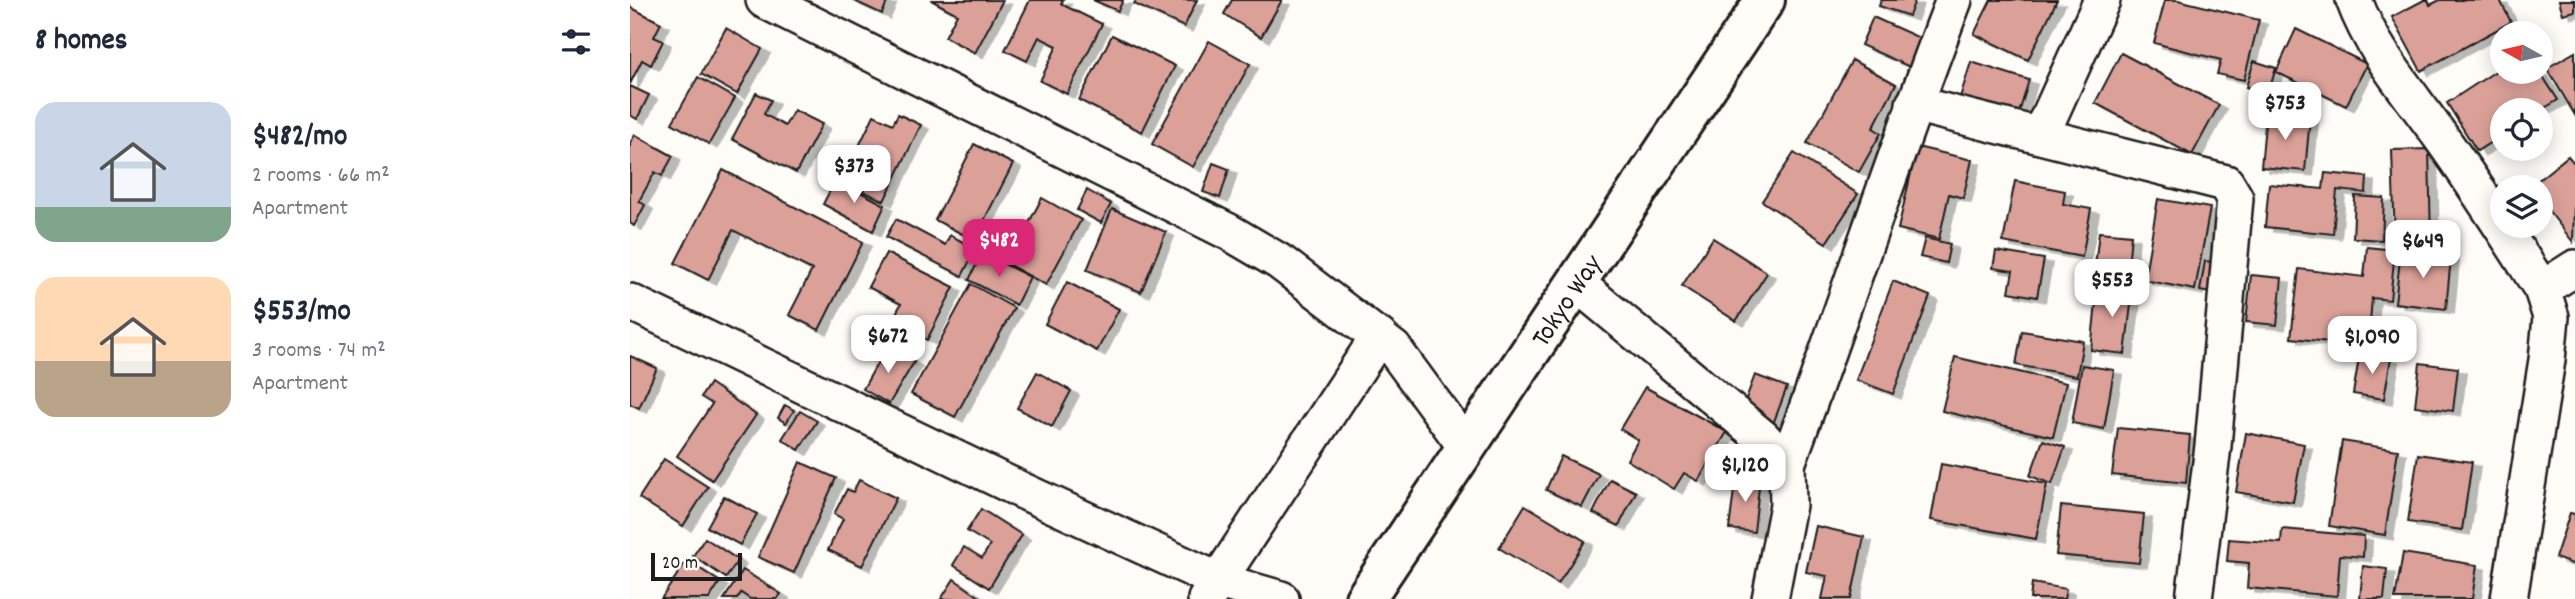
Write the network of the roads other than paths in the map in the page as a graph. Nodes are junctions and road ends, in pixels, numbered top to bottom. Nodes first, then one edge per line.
1 (764, 0) edge
2 (1765, 0) edge
3 (1954, 0) edge
4 (2102, 0) edge
5 (2354, 0) edge
6 (1914, 104) junction
7 (2038, 135) junction
8 (2575, 268) edge
9 (1576, 283) junction
10 (2542, 289) junction
11 (630, 302) edge
12 (1379, 336) junction
13 (1466, 447) junction
14 (1787, 464) junction
15 (1213, 590) edge
16 (1282, 599) edge
17 (1365, 599) edge
18 (1770, 599) edge
19 (2194, 599) edge
20 (2509, 599) edge

1 - 12 street
2 - 9 main road, Tokyo Way
3 - 6 street
4 - 7 street
5 - 10 street
6 - 7 street
6 - 14 street
7 - 19 street
8 - 10 street
9 - 13 main road, Tokyo Way
9 - 14 street
10 - 20 street
11 - 15 street
12 - 13 street
12 - 15 street
13 - 17 main road, Tokyo Way
14 - 18 street
15 - 16 street

